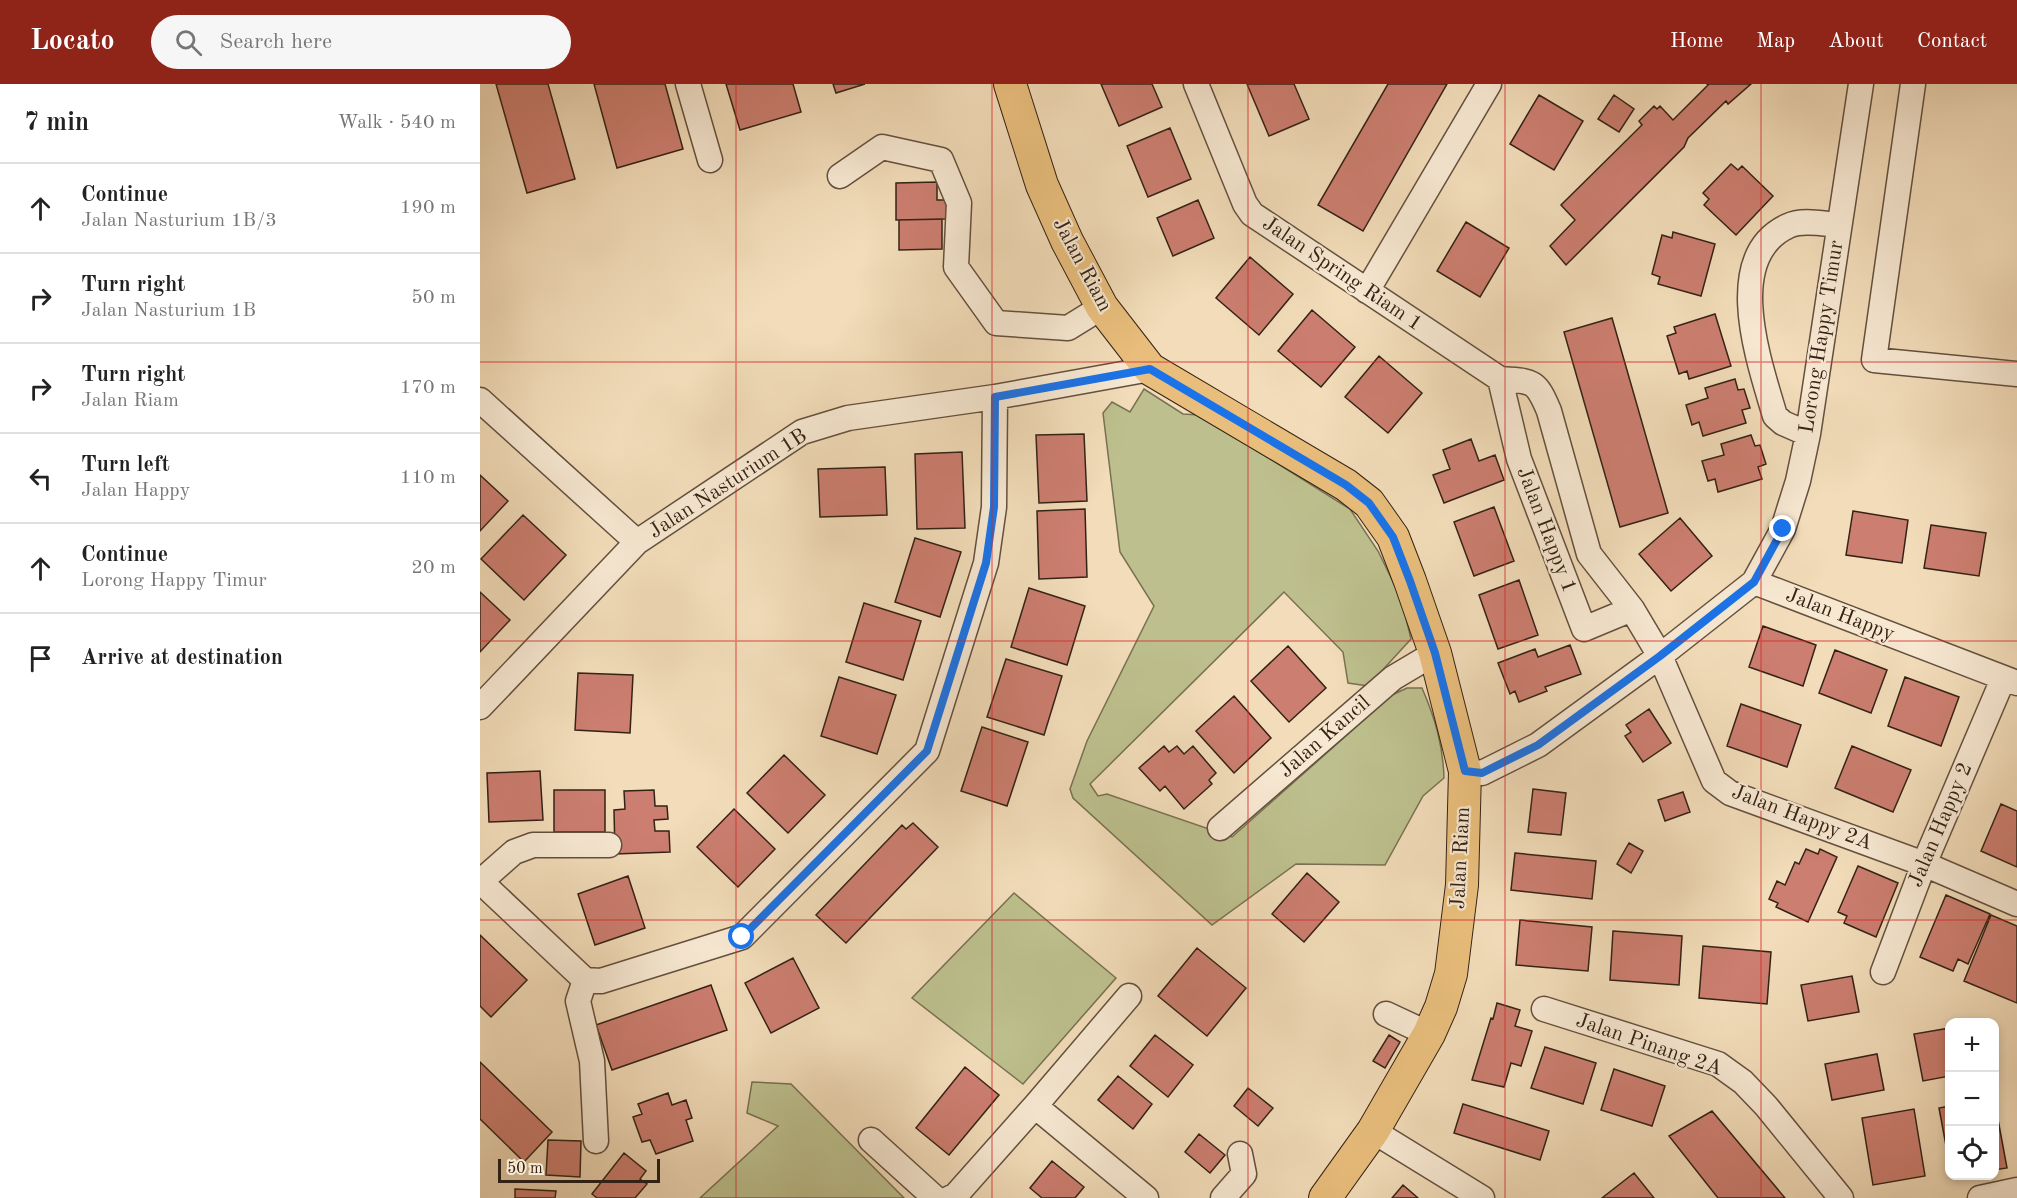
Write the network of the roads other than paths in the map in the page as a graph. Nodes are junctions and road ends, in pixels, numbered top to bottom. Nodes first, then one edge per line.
1 (688, 84) edge
2 (1010, 84) edge
3 (1196, 84) edge
4 (1489, 84) edge
5 (1861, 84) edge
6 (1913, 84) edge
7 (710, 160) dead end
8 (840, 176) dead end
9 (1838, 225) junction
10 (1367, 291) junction
11 (1102, 308) junction
12 (1150, 369) junction
13 (2017, 374) edge
14 (1496, 375) junction
15 (995, 397) junction
16 (480, 400) edge
17 (1808, 434) junction
18 (637, 542) junction
19 (1754, 582) junction
20 (1632, 609) junction
21 (1435, 653) junction
22 (1660, 656) junction
23 (2010, 681) edge
24 (480, 707) edge
25 (1465, 771) junction
26 (1220, 828) dead end
27 (609, 845) dead end
28 (1924, 864) junction
29 (480, 881) edge
30 (2017, 904) edge
31 (1883, 972) dead end
32 (585, 980) junction
33 (1129, 996) dead end
34 (1544, 1009) dead end
35 (1386, 1014) dead end
36 (1429, 1034) junction
37 (1035, 1106) junction
38 (1373, 1131) junction
39 (871, 1140) dead end
40 (596, 1141) dead end
41 (1240, 1154) dead end
42 (2017, 1190) edge
43 (935, 1198) edge
44 (950, 1198) edge
45 (1146, 1198) edge
46 (1223, 1198) edge
47 (1325, 1198) edge
48 (1482, 1198) edge
49 (1841, 1198) edge
50 (1980, 1198) edge

1 - 7 street
2 - 11 main road, Jalan Riam
3 - 10 street, Jalan Spring Riam 1
4 - 10 street
5 - 9 street, Lorong Happy Timur
6 - 13 street
8 - 11 street
9 - 17 street, Lorong Happy Timur
9 - 17 street
10 - 14 street, Jalan Spring Riam 1
11 - 12 main road, Jalan Riam
12 - 15 street, Jalan Nasturium 1B
12 - 21 main road, Jalan Riam
14 - 20 street, Jalan Happy 1
14 - 20 street, Jalan Happy 1
15 - 18 street, Jalan Nasturium 1B
15 - 32 street
16 - 18 street
17 - 19 street, Lorong Happy Timur
18 - 24 street, Jalan Nasturium 1B
19 - 22 street
19 - 23 street, Jalan Happy
20 - 22 street, Jalan Happy 1
21 - 25 main road, Jalan Riam
21 - 26 street, Jalan Kancil
22 - 25 street
22 - 28 street, Jalan Happy 2A
23 - 28 street, Jalan Happy 2
25 - 36 main road, Jalan Riam
27 - 29 street
28 - 30 street, Jalan Happy 2A
28 - 31 street, Jalan Happy 2
29 - 32 street
32 - 40 street
33 - 37 street
34 - 49 street, Jalan Pinang 2A
35 - 36 street
36 - 38 main road, Jalan Riam
37 - 44 street
37 - 45 street
38 - 47 main road, Jalan Riam
38 - 48 street
39 - 43 street
41 - 46 street
42 - 50 street

